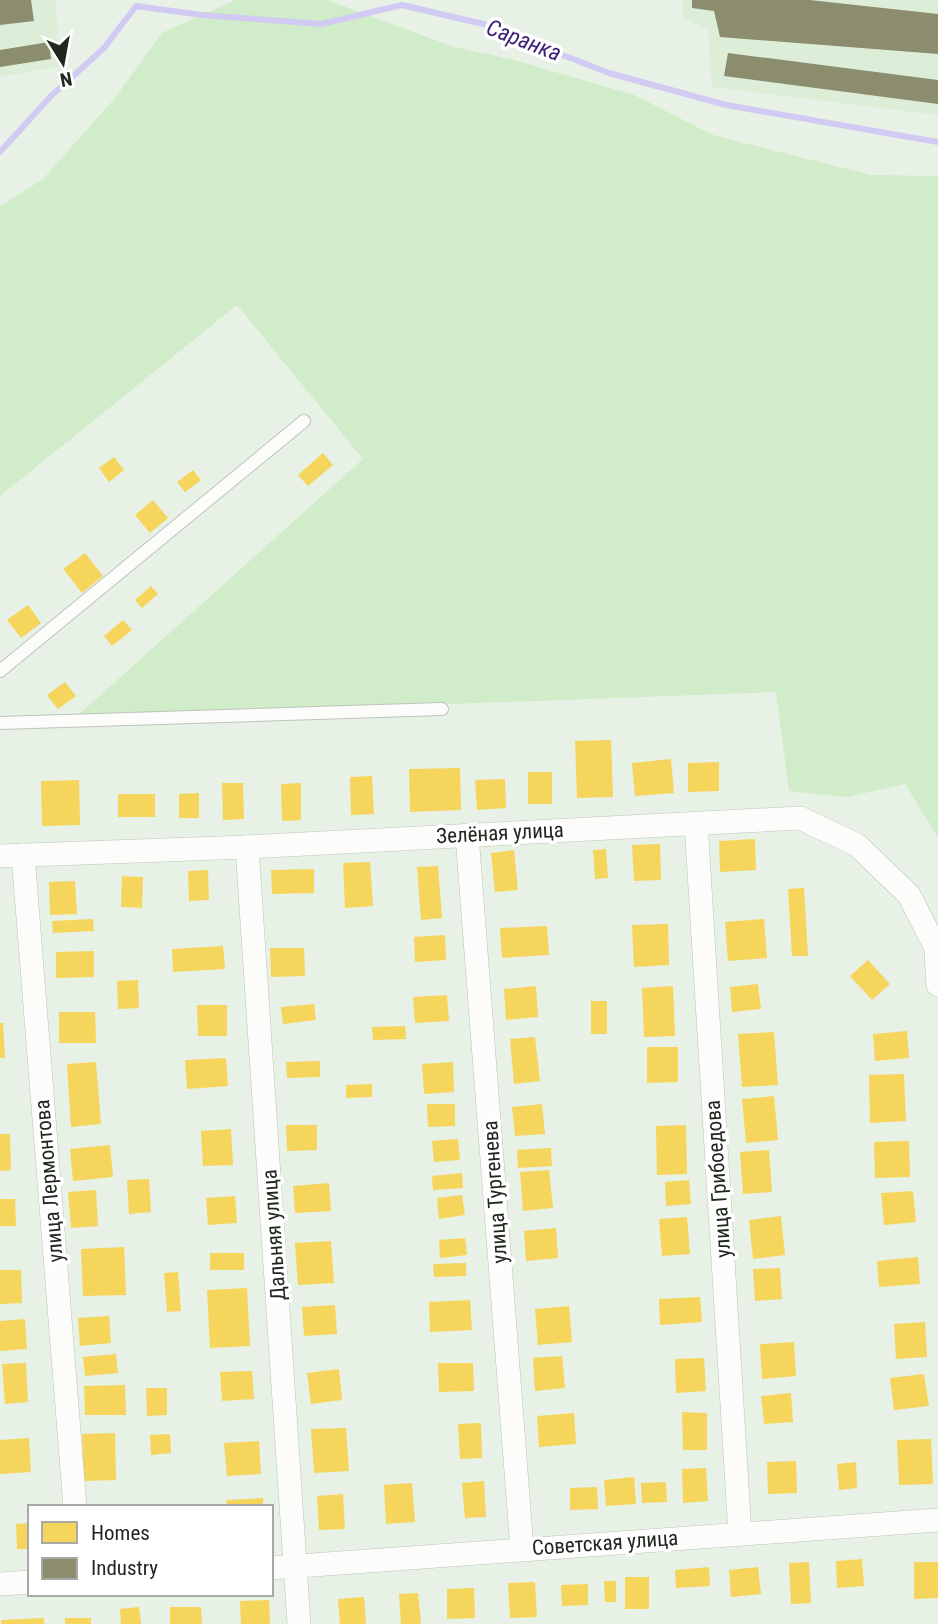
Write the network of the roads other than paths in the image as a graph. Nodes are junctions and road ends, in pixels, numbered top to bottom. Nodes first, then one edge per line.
1 (304, 421) dead end
2 (0, 671) edge
3 (442, 709) dead end
4 (0, 723) edge
5 (696, 823) junction
6 (467, 835) junction
7 (247, 847) junction
8 (11, 855) edge
9 (937, 952) edge
10 (938, 985) edge
11 (75, 1505) edge
12 (938, 1520) edge
13 (740, 1534) junction
14 (522, 1549) junction
15 (298, 1567) junction
16 (273, 1568) edge
17 (28, 1582) edge
18 (0, 1584) edge
19 (299, 1624) edge

1 - 2 lane
3 - 4 lane
5 - 6 street, Зелёная улица
5 - 9 street, Зелёная улица
5 - 13 street, улица Грибоедова
6 - 7 street, Зелёная улица
6 - 14 street, улица Тургенева
7 - 8 street, Зелёная улица
7 - 15 street, Дальняя улица
8 - 11 street, улица Лермонтова
9 - 10 street
12 - 13 street, Советская улица
13 - 14 street, Советская улица
14 - 15 street, Советская улица
15 - 16 street, Советская улица
15 - 19 street, Дальняя улица
17 - 18 street

